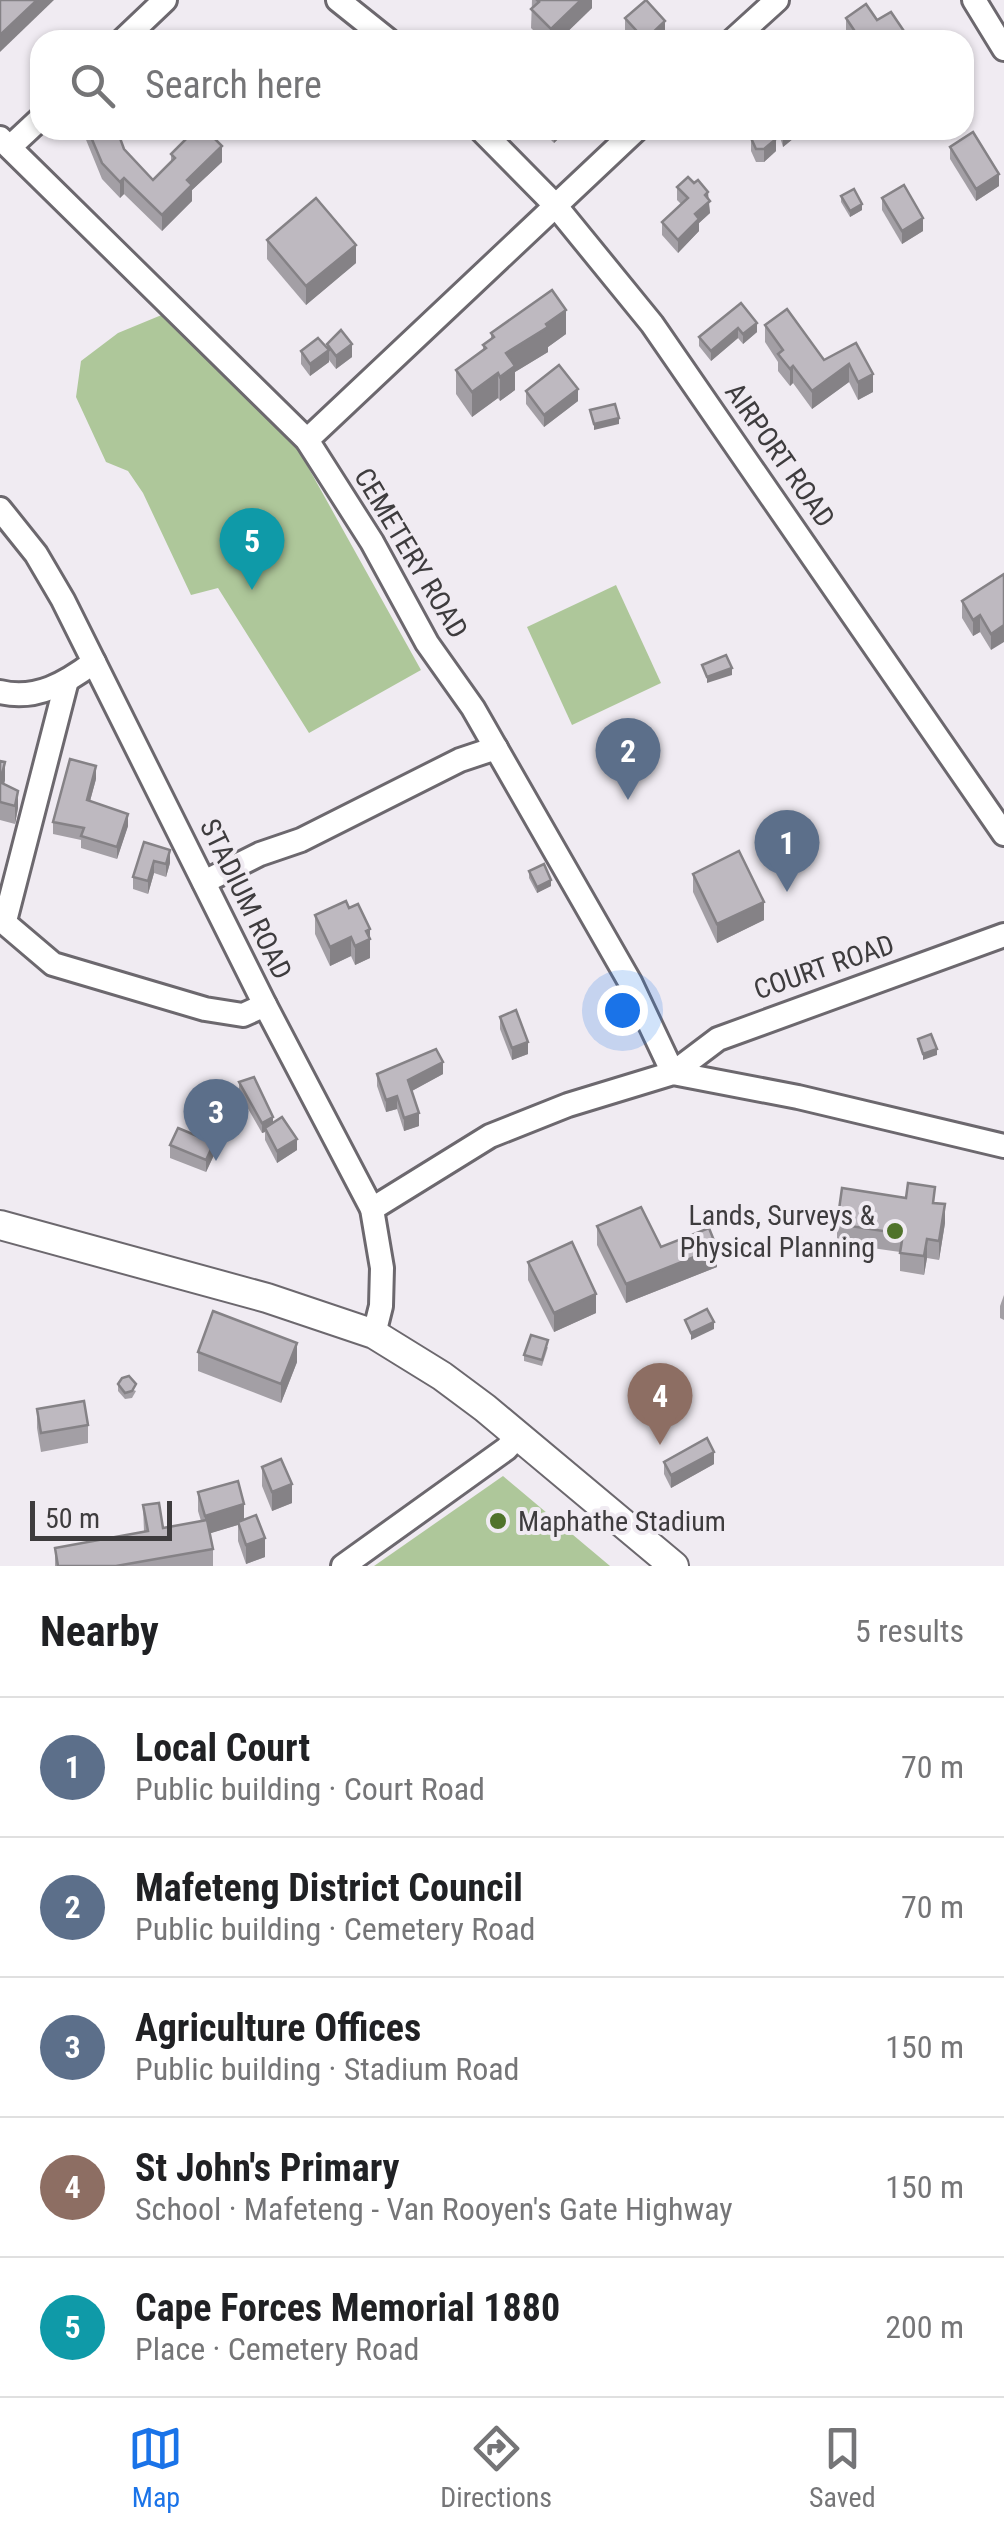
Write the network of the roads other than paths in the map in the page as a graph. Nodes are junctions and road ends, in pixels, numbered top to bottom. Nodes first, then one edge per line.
1 (166, 0) edge
2 (338, 0) edge
3 (776, 0) edge
4 (974, 0) edge
5 (134, 30) edge
6 (376, 30) edge
7 (744, 30) edge
8 (1004, 48) edge
9 (30, 126) edge
10 (491, 140) edge
11 (625, 140) edge
12 (5, 142) edge
13 (555, 206) junction
14 (307, 440) junction
15 (0, 509) edge
16 (94, 662) junction
17 (66, 684) junction
18 (0, 692) edge
19 (496, 748) junction
20 (1003, 830) edge
21 (204, 882) junction
22 (2, 920) edge
23 (1004, 934) edge
24 (264, 1006) junction
25 (673, 1073) junction
26 (1004, 1146) edge
27 (372, 1209) junction
28 (0, 1225) edge
29 (374, 1334) junction
30 (518, 1436) junction
31 (342, 1566) edge
32 (674, 1566) edge

1 - 5 street
2 - 6 street
3 - 7 street
4 - 8 street
9 - 12 street
10 - 13 street, AIRPORT ROAD
11 - 13 street
12 - 14 street, CEMETERY ROAD
13 - 14 street
13 - 20 street, AIRPORT ROAD
14 - 19 street, CEMETERY ROAD
15 - 16 street, STADIUM ROAD
16 - 17 street
16 - 21 street, STADIUM ROAD
17 - 18 street
17 - 22 street
19 - 21 street
19 - 25 street, CEMETERY ROAD
21 - 24 street, STADIUM ROAD
22 - 24 street
23 - 25 street, COURT ROAD
24 - 27 street, STADIUM ROAD
25 - 26 street
25 - 27 street
27 - 29 street, STADIUM ROAD
28 - 29 main road
29 - 30 main road
30 - 31 street
30 - 32 main road

